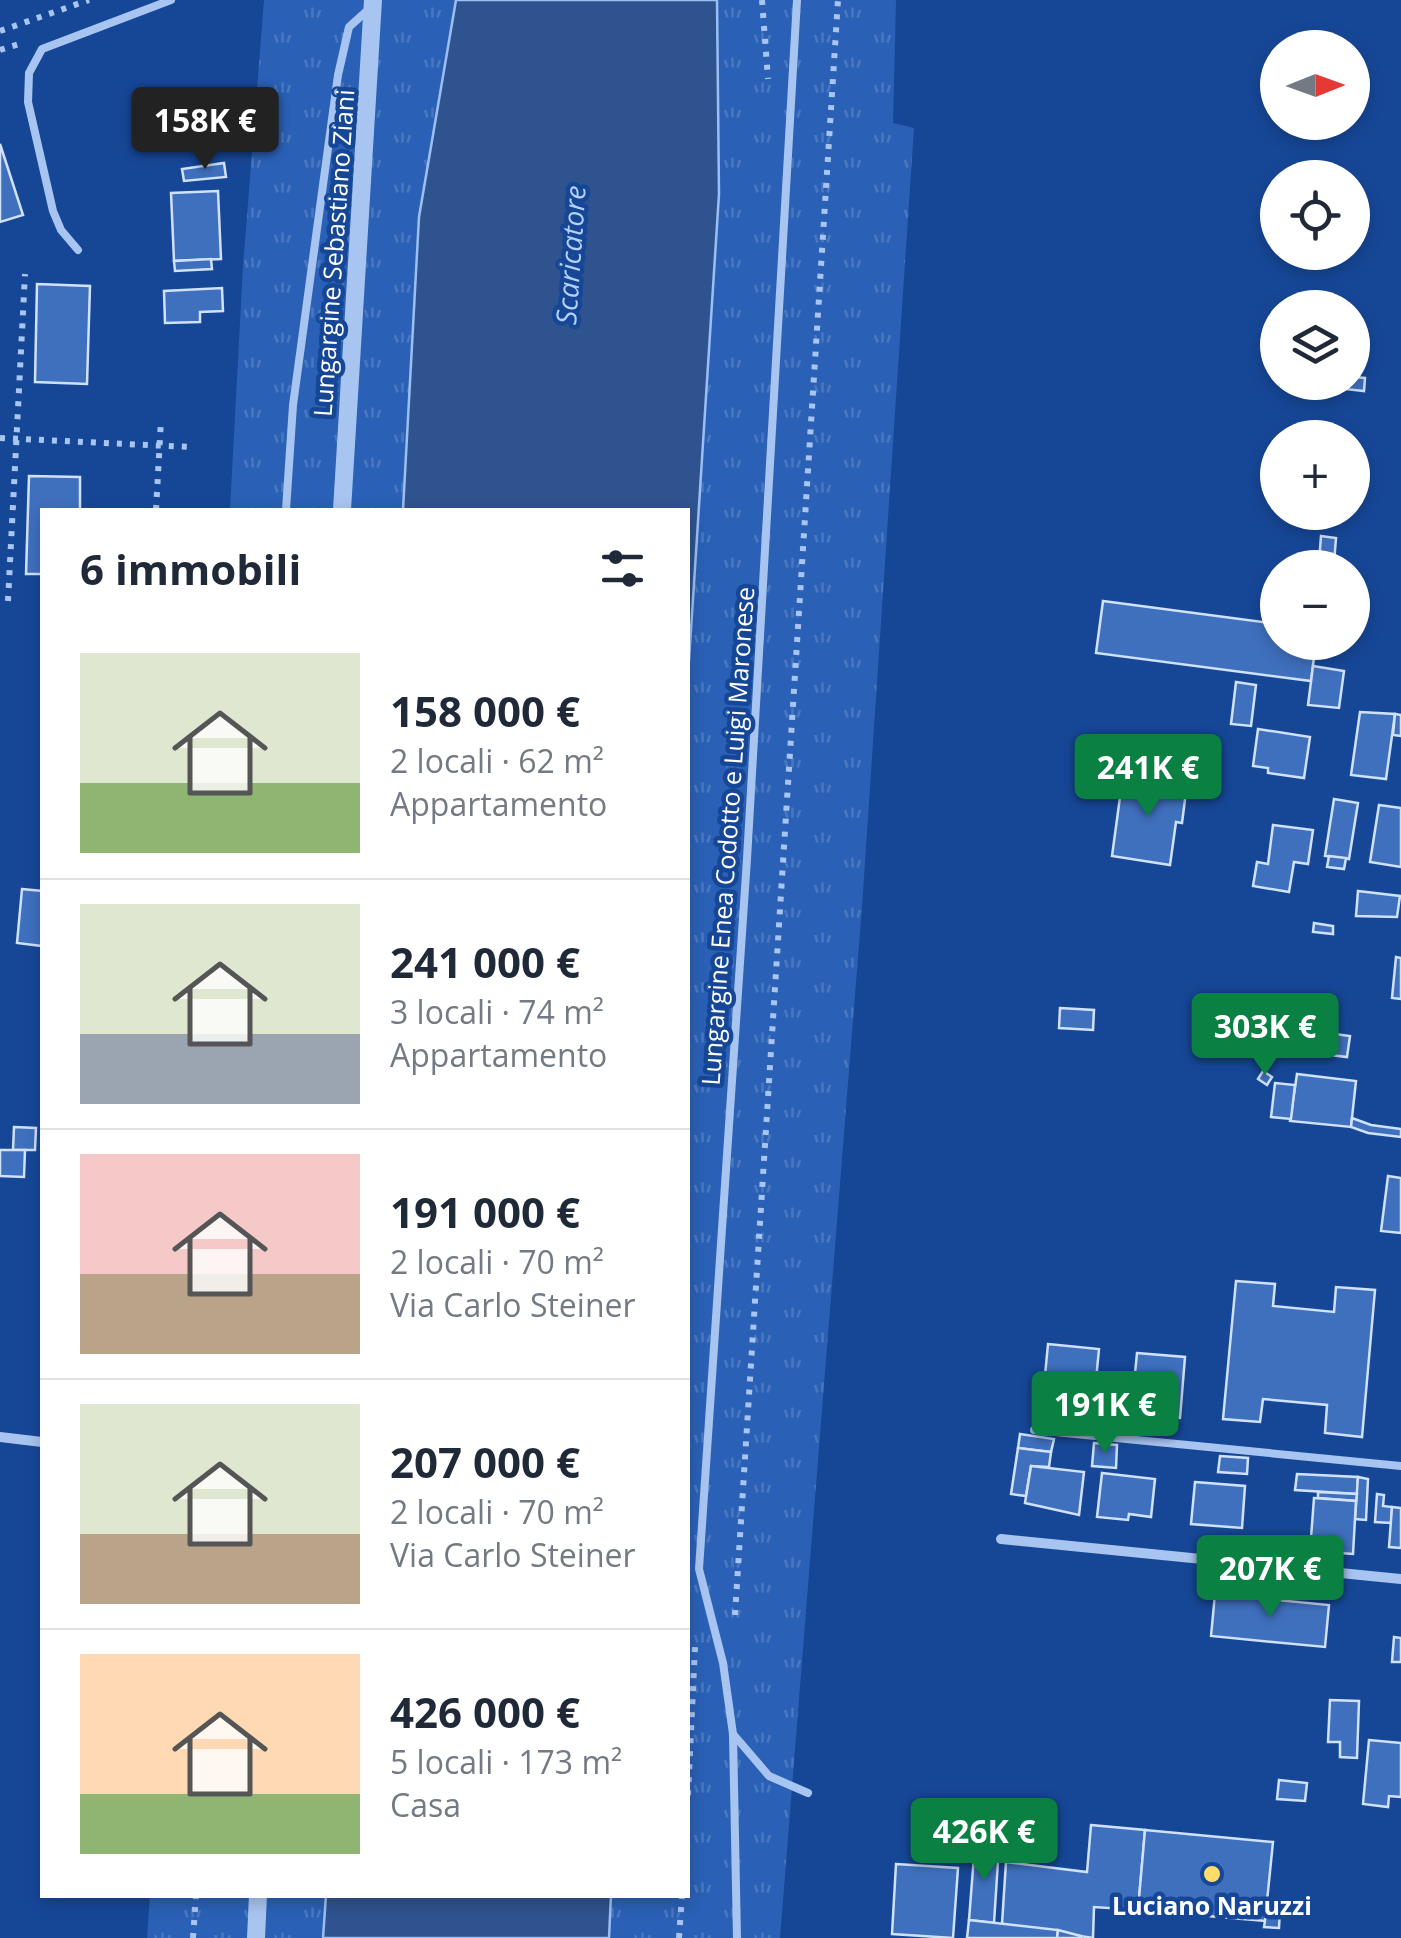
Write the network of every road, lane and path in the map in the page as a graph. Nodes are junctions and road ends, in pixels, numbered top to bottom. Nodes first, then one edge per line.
1 (89, 0) edge
2 (171, 0) edge
3 (797, 0) edge
4 (838, 0) edge
5 (373, 3) edge
6 (0, 30) edge
7 (78, 250) dead end
8 (25, 274) dead end
9 (161, 420) dead end
10 (0, 438) edge
11 (18, 439) junction
12 (159, 446) junction
13 (190, 447) dead end
14 (156, 508) edge
15 (286, 508) edge
16 (342, 508) edge
17 (8, 601) dead end
18 (1034, 1430) dead end
19 (0, 1436) edge
20 (40, 1442) edge
21 (1401, 1466) edge
22 (1001, 1539) dead end
23 (1401, 1579) edge
24 (736, 1624) dead end
25 (695, 1644) dead end
26 (732, 1734) junction
27 (690, 1752) edge
28 (808, 1793) dead end
29 (196, 1898) edge
30 (258, 1898) edge
31 (682, 1898) edge
32 (192, 1938) edge
33 (256, 1938) edge
34 (679, 1938) edge
35 (739, 1938) edge

1 - 6 path
2 - 7 lane
3 - 26 lane, Lungargine Enea Codotto e Luigi Maronese
4 - 24 path
5 - 15 lane
5 - 16 street, Lungargine Sebastiano Ziani
8 - 11 path
9 - 12 path
10 - 11 path
11 - 12 path
11 - 17 path
12 - 13 path
12 - 14 path
18 - 21 lane
19 - 20 street
22 - 23 street
25 - 27 path
26 - 28 lane
26 - 35 lane, Lungargine Enea Codotto e Luigi Maronese
29 - 32 path
30 - 33 street
31 - 34 path

